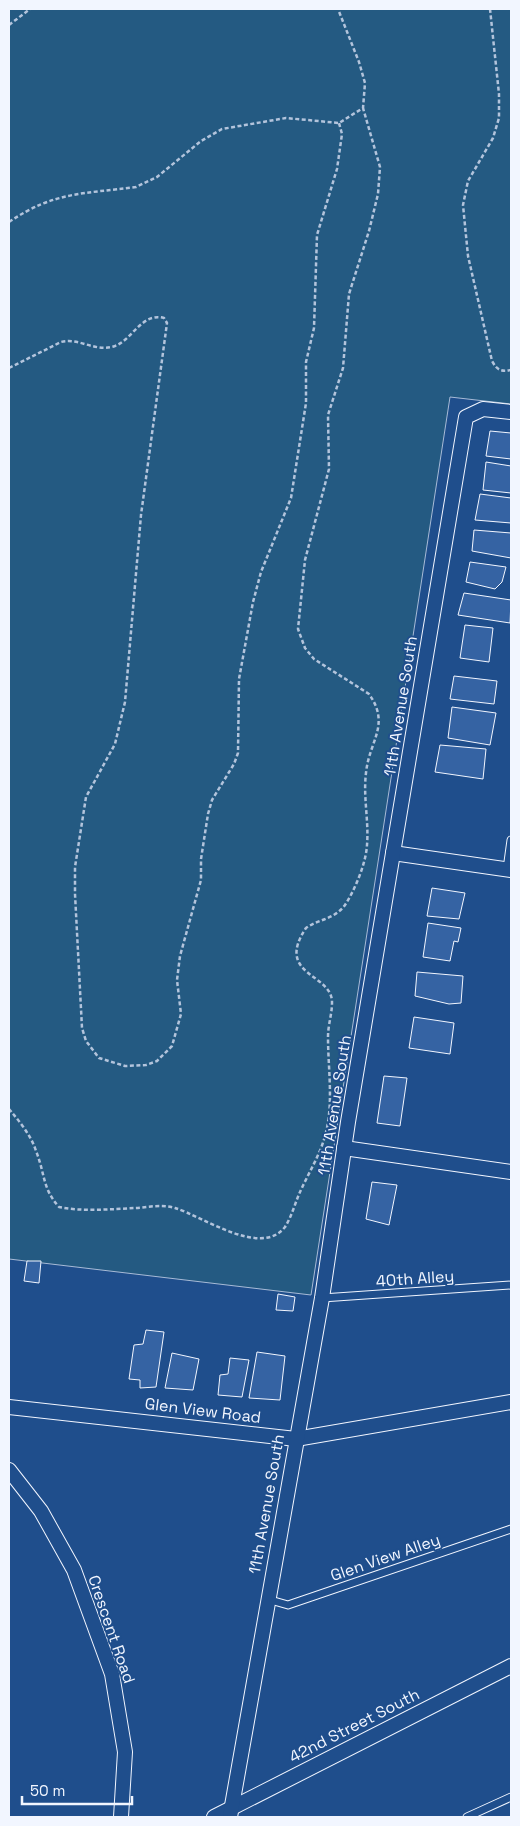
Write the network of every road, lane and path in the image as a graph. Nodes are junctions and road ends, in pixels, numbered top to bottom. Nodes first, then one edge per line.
1 (30, 9) edge
2 (338, 9) edge
3 (490, 9) edge
4 (9, 25) edge
5 (363, 108) junction
6 (339, 123) junction
7 (9, 222) edge
8 (9, 368) edge
9 (511, 370) edge
10 (511, 412) edge
11 (511, 840) edge
12 (393, 853) junction
13 (509, 869) edge
14 (9, 1109) edge
15 (344, 1148) junction
16 (511, 1172) edge
17 (511, 1285) edge
18 (322, 1298) junction
19 (511, 1402) edge
20 (9, 1407) edge
21 (296, 1439) junction
22 (9, 1470) edge
23 (511, 1529) edge
24 (267, 1598) junction
25 (511, 1666) edge
26 (511, 1797) edge
27 (231, 1812) edge
28 (121, 1817) edge
29 (214, 1817) edge
30 (467, 1817) edge

1 - 4 path
2 - 5 path
3 - 9 path
5 - 6 path
5 - 14 path
6 - 7 path
6 - 8 path
10 - 12 street, 11th Avenue South
11 - 13 lane
12 - 13 street
12 - 15 street, 11th Avenue South
15 - 16 street
15 - 18 street, 11th Avenue South
17 - 18 lane, 40th Alley
18 - 21 street, 11th Avenue South
19 - 21 street, Glen View Road
20 - 21 street, Glen View Road
21 - 24 street, 11th Avenue South
22 - 28 street, Crescent Road
23 - 24 lane, Glen View Alley
24 - 27 street, 11th Avenue South
25 - 27 street, 42nd Street South
26 - 30 lane
27 - 29 street, 42nd Street South

